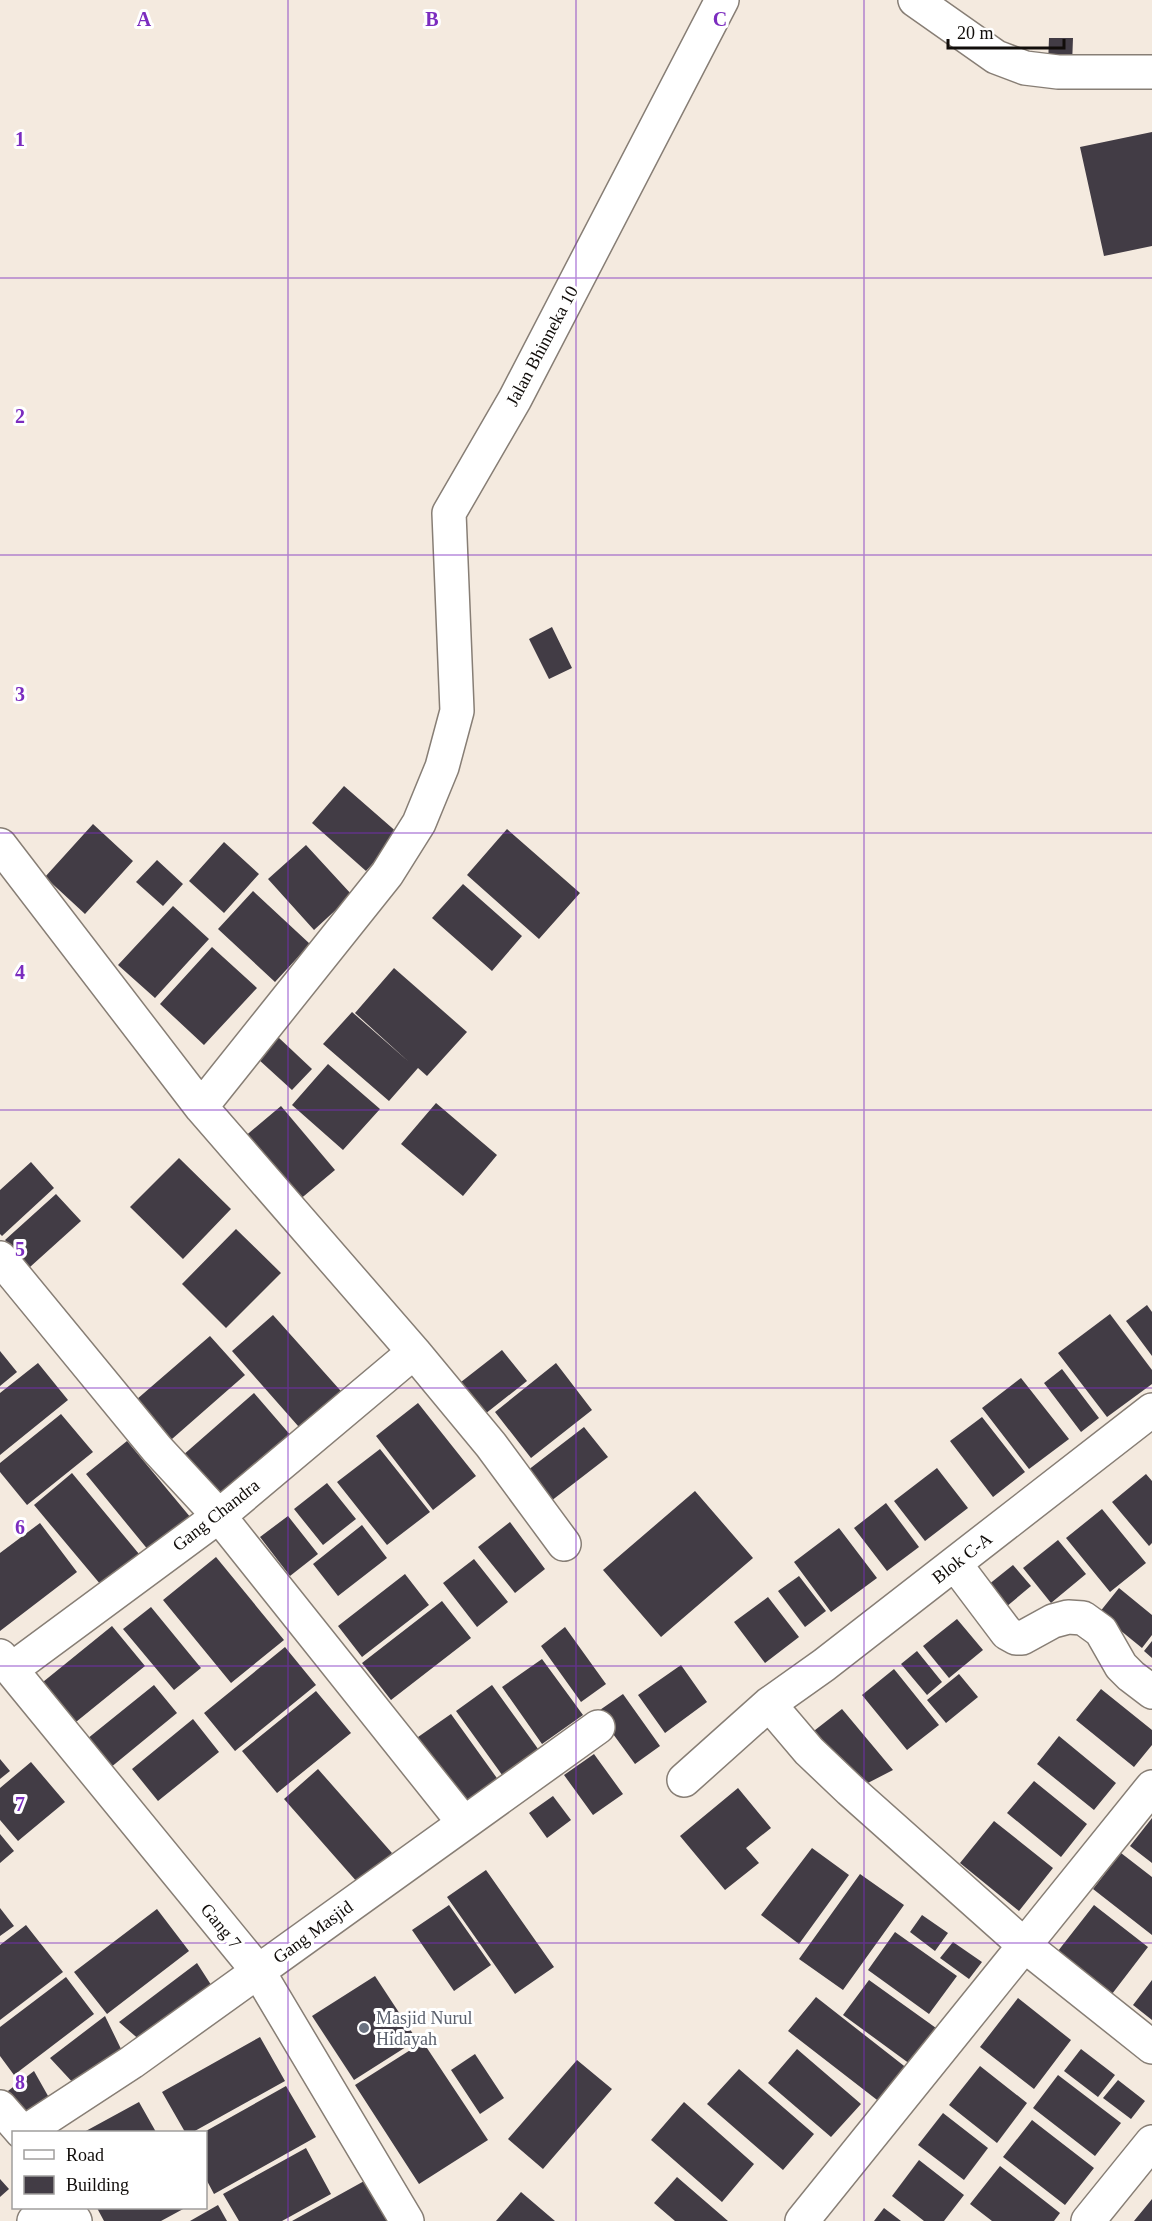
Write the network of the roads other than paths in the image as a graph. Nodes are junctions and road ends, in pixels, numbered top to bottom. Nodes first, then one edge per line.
1 (722, 0) edge
2 (915, 0) edge
3 (1152, 72) edge
4 (0, 845) edge
5 (201, 1107) junction
6 (0, 1258) edge
7 (414, 1352) junction
8 (1152, 1410) edge
9 (219, 1516) junction
10 (564, 1544) dead end
11 (955, 1564) junction
12 (6, 1663) edge
13 (1152, 1692) edge
14 (769, 1704) junction
15 (598, 1727) dead end
16 (684, 1780) dead end
17 (1152, 1787) edge
18 (464, 1823) junction
19 (1024, 1945) junction
20 (258, 1971) junction
21 (1152, 2047) edge
22 (0, 2107) edge
23 (21, 2131) edge
24 (26, 2131) edge
25 (1152, 2142) edge
26 (49, 2209) edge
27 (34, 2221) edge
28 (407, 2221) edge
29 (802, 2221) edge
30 (1088, 2221) edge

1 - 5 street, Jalan Bhinneka 10
2 - 3 street
4 - 5 street
5 - 7 street
6 - 9 street
7 - 9 street, Gang Chandra
7 - 10 street
8 - 11 street, Blok C-A
9 - 12 street, Gang Chandra
9 - 18 street
11 - 13 street
11 - 14 street, Blok C-A
12 - 20 street, Gang 7
14 - 16 street, Blok C-A
14 - 19 street
15 - 18 street, Gang Masjid
17 - 19 street
18 - 20 street, Gang Masjid
19 - 21 street
19 - 29 street
20 - 24 street, Gang Masjid
20 - 28 street, Gang 7
22 - 23 street
25 - 30 street
26 - 27 street

